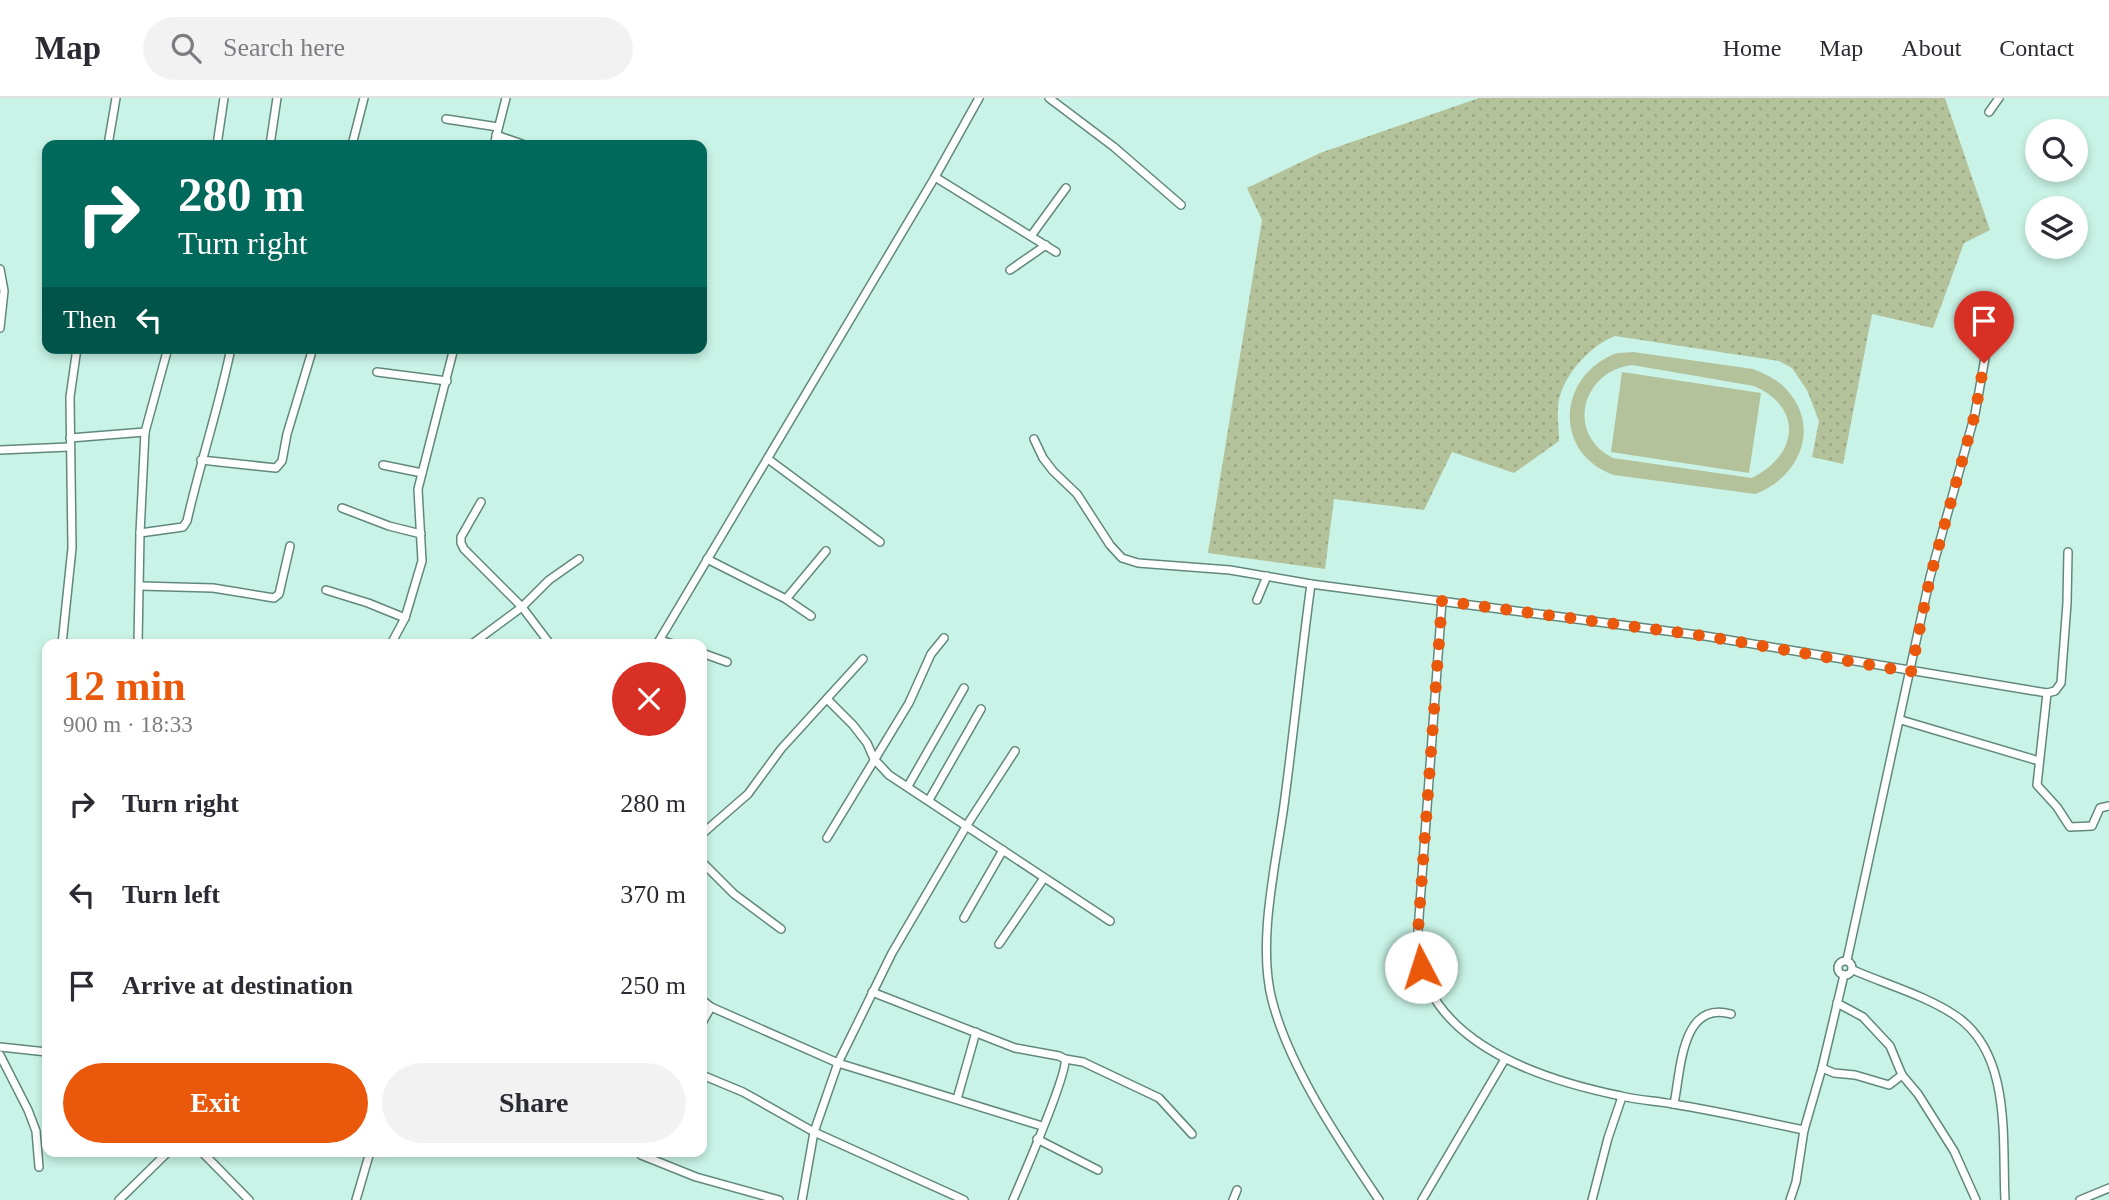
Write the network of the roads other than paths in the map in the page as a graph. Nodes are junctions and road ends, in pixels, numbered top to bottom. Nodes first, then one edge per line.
1 (116, 98) edge
2 (224, 98) edge
3 (277, 98) edge
4 (364, 98) edge
5 (506, 98) edge
6 (979, 98) edge
7 (1049, 98) edge
8 (1999, 98) edge
9 (1989, 112) dead end
10 (446, 119) dead end
11 (497, 131) junction
12 (109, 140) edge
13 (218, 140) edge
14 (271, 140) edge
15 (353, 140) edge
16 (495, 140) edge
17 (515, 140) edge
18 (934, 177) junction
19 (1066, 188) dead end
20 (1181, 205) dead end
21 (1031, 236) junction
22 (1046, 245) junction
23 (1056, 252) dead end
24 (0, 269) edge
25 (1010, 270) dead end
26 (1993, 313) dead end
27 (0, 328) edge
28 (76, 354) edge
29 (166, 354) edge
30 (230, 354) edge
31 (311, 354) edge
32 (453, 354) edge
33 (377, 372) dead end
34 (447, 382) junction
35 (145, 432) junction
36 (70, 438) junction
37 (1034, 439) dead end
38 (69, 447) junction
39 (0, 450) edge
40 (768, 458) junction
41 (201, 460) junction
42 (383, 465) dead end
43 (422, 473) junction
44 (481, 502) dead end
45 (342, 508) dead end
46 (140, 533) junction
47 (421, 534) junction
48 (880, 542) dead end
49 (290, 546) dead end
50 (826, 551) dead end
51 (2068, 552) dead end
52 (579, 559) dead end
53 (707, 559) junction
54 (1267, 576) junction
55 (1311, 584) junction
56 (141, 586) junction
57 (326, 590) dead end
58 (786, 599) junction
59 (1257, 600) dead end
60 (1442, 601) junction
61 (522, 607) junction
62 (811, 616) dead end
63 (405, 618) junction
64 (944, 638) dead end
65 (63, 639) edge
66 (138, 639) edge
67 (394, 639) edge
68 (479, 639) edge
69 (547, 639) edge
70 (661, 639) edge
71 (707, 655) edge
72 (863, 659) dead end
73 (727, 663) dead end
74 (1911, 672) junction
75 (964, 688) dead end
76 (2047, 693) junction
77 (827, 699) junction
78 (981, 709) dead end
79 (1900, 720) junction
80 (1015, 751) dead end
81 (874, 760) junction
82 (2039, 761) junction
83 (908, 786) junction
84 (929, 800) junction
85 (2109, 806) edge
86 (967, 825) junction
87 (707, 830) edge
88 (827, 838) dead end
89 (1003, 850) junction
90 (707, 867) edge
91 (1044, 878) junction
92 (964, 918) dead end
93 (1110, 921) dead end
94 (781, 929) dead end
95 (999, 944) dead end
96 (1847, 960) junction
97 (1853, 970) junction
98 (1844, 975) junction
99 (872, 992) junction
100 (1837, 1003) junction
101 (707, 1004) edge
102 (711, 1007) junction
103 (707, 1014) edge
104 (1731, 1014) dead end
105 (976, 1032) junction
106 (0, 1047) edge
107 (42, 1051) edge
108 (0, 1055) edge
109 (1065, 1059) junction
110 (1505, 1059) junction
111 (838, 1063) junction
112 (1822, 1069) junction
113 (1902, 1075) junction
114 (707, 1077) edge
115 (1622, 1097) junction
116 (957, 1099) junction
117 (1674, 1104) junction
118 (1042, 1126) junction
119 (1804, 1130) junction
120 (814, 1132) junction
121 (1192, 1134) dead end
122 (1037, 1139) junction
123 (163, 1157) edge
124 (207, 1157) edge
125 (369, 1157) edge
126 (646, 1157) edge
127 (39, 1167) dead end
128 (1098, 1170) dead end
129 (2109, 1188) edge
130 (1237, 1189) dead end
131 (119, 1200) edge
132 (249, 1200) edge
133 (356, 1200) edge
134 (779, 1200) edge
135 (802, 1200) edge
136 (964, 1200) edge
137 (1013, 1200) edge
138 (1234, 1200) edge
139 (1379, 1200) edge
140 (1422, 1200) edge
141 (1592, 1200) edge
142 (1790, 1200) edge
143 (1976, 1200) edge
144 (2005, 1200) edge
145 (2080, 1200) edge

1 - 12 street
2 - 13 street
3 - 14 street
4 - 15 street
5 - 11 street
6 - 18 street
7 - 20 street
8 - 9 street
10 - 11 street
11 - 16 street
11 - 17 street
18 - 21 street
18 - 40 street
19 - 21 street
21 - 22 street
22 - 23 street
22 - 25 street
24 - 27 street
26 - 74 street
28 - 36 street
29 - 35 street
30 - 41 street
31 - 41 street
32 - 34 street
33 - 34 street
34 - 43 street
35 - 36 street
35 - 46 street
36 - 38 street
37 - 54 street
38 - 39 street
38 - 65 street
40 - 48 street
40 - 53 street
41 - 46 street
42 - 43 street
43 - 47 street
44 - 61 street
45 - 47 street
46 - 56 street
47 - 63 street
49 - 56 street
50 - 58 street
51 - 76 street
52 - 61 street
53 - 58 street
53 - 70 street
54 - 55 street
54 - 59 street
55 - 60 street
55 - 139 street
56 - 66 street
57 - 63 street
58 - 62 street
60 - 74 street
60 - 110 street
61 - 68 street
61 - 69 street
63 - 67 street
64 - 81 street
71 - 73 street
72 - 77 street
74 - 76 street
74 - 79 street
75 - 83 street
76 - 82 street
77 - 81 street
77 - 87 street
78 - 84 street
79 - 82 street
79 - 96 street
80 - 86 street
81 - 83 street
81 - 88 street
82 - 85 street
83 - 84 street
84 - 86 street
86 - 89 street
86 - 99 street
89 - 91 street
89 - 92 street
90 - 94 street
91 - 93 street
91 - 95 street
96 - 97 street
96 - 98 street
97 - 98 street
97 - 144 street
98 - 100 street
99 - 105 street
99 - 111 street
100 - 112 street
100 - 113 street
101 - 102 street
102 - 103 street
102 - 111 street
104 - 117 street
105 - 109 street
105 - 116 street
106 - 107 street
108 - 127 street
109 - 118 street
109 - 121 street
110 - 115 street
110 - 140 street
111 - 116 street
111 - 120 street
112 - 113 street
112 - 119 street
113 - 143 street
114 - 120 street
115 - 117 street
115 - 141 street
116 - 118 street
117 - 119 street
118 - 122 street
119 - 142 street
120 - 135 street
120 - 136 street
122 - 128 street
122 - 137 street
123 - 131 street
124 - 132 street
125 - 133 street
126 - 134 street
129 - 145 street
130 - 138 street

